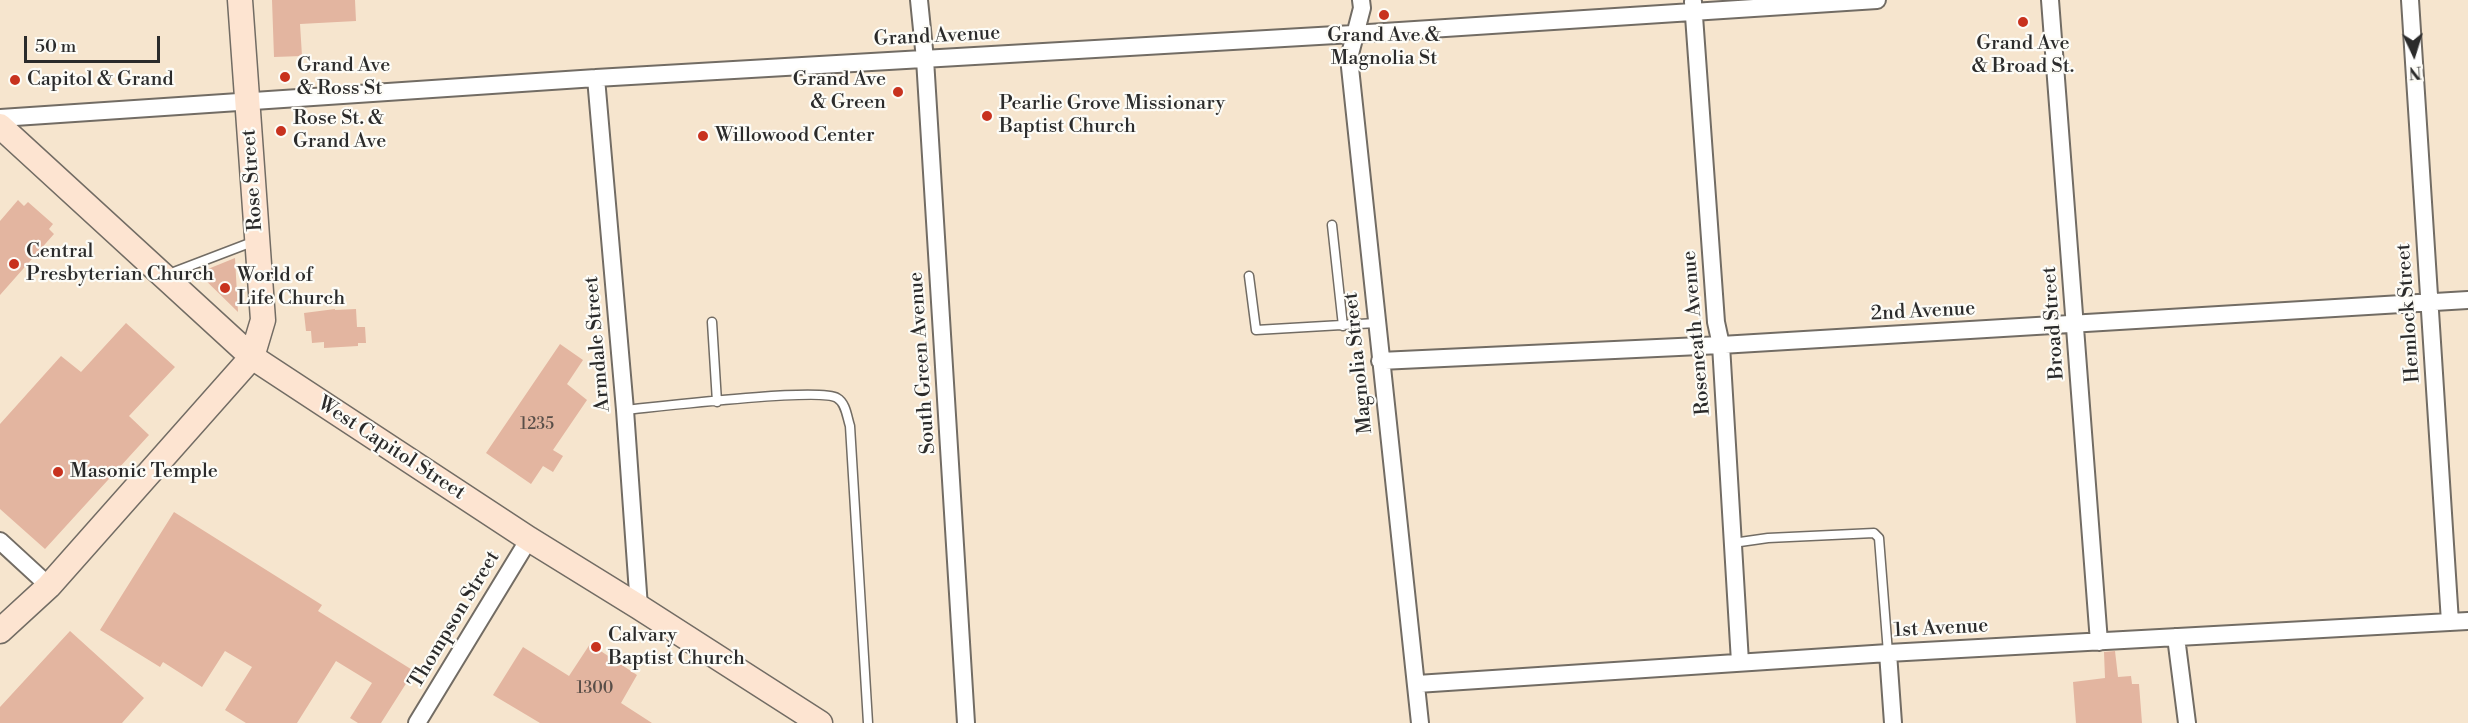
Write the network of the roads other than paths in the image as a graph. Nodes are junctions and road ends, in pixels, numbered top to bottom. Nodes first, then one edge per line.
1 (240, 0) edge
2 (919, 0) edge
3 (1361, 0) edge
4 (1877, 0) edge
5 (2050, 0) edge
6 (2410, 0) edge
7 (1693, 5) edge
8 (1353, 34) junction
9 (925, 59) junction
10 (596, 78) junction
11 (247, 101) junction
12 (0, 118) edge
13 (0, 126) edge
14 (1332, 225) dead end
15 (258, 240) junction
16 (163, 276) junction
17 (1249, 276) dead end
18 (2468, 300) edge
19 (2429, 302) junction
20 (712, 322) dead end
21 (1376, 323) junction
22 (2076, 324) junction
23 (1343, 326) junction
24 (1721, 345) junction
25 (252, 357) junction
26 (1380, 362) junction
27 (717, 402) junction
28 (625, 410) junction
29 (529, 539) junction
30 (0, 541) edge
31 (1733, 543) junction
32 (49, 586) junction
33 (639, 607) junction
34 (2468, 621) edge
35 (2450, 622) junction
36 (0, 631) edge
37 (2176, 637) junction
38 (2099, 642) junction
39 (1888, 653) junction
40 (1740, 662) junction
41 (1416, 684) junction
42 (818, 722) edge
43 (417, 723) edge
44 (868, 723) edge
45 (966, 723) edge
46 (1420, 723) edge
47 (1893, 723) edge
48 (2187, 723) edge

1 - 11 main road, Rose Street
2 - 9 street, South Green Avenue
3 - 8 street, Magnolia Street
4 - 7 street, Grand Avenue
5 - 22 street, Broad Street
6 - 19 street, Hemlock Street
7 - 8 street, Grand Avenue
7 - 24 street, Roseneath Avenue
8 - 9 street, Grand Avenue
8 - 21 street, Magnolia Street
9 - 10 street, Grand Avenue
9 - 45 street, South Green Avenue
10 - 11 street, Grand Avenue
10 - 28 street, Armdale Street
11 - 12 street, Grand Avenue
11 - 15 main road, Rose Street
13 - 16 main road, West Capitol Street
14 - 23 lane
15 - 16 lane
15 - 25 main road, Rose Street
16 - 25 main road, West Capitol Street
17 - 23 lane
18 - 19 street, 2nd Avenue
19 - 22 street, 2nd Avenue
19 - 35 street, Hemlock Street
20 - 27 lane
21 - 23 lane
21 - 26 street, Magnolia Street
22 - 24 street, 2nd Avenue
22 - 38 street, Broad Street
24 - 26 street, 2nd Avenue
24 - 31 street, Roseneath Avenue
25 - 29 main road, West Capitol Street
25 - 32 main road
26 - 41 street, Magnolia Street
27 - 28 lane
27 - 44 lane
28 - 33 street, Armdale Street
29 - 33 main road, West Capitol Street
29 - 43 street, Thompson Street
30 - 32 street
31 - 39 lane
31 - 40 street, Roseneath Avenue
32 - 36 main road
33 - 42 main road, West Capitol Street
34 - 35 street, 1st Avenue
35 - 37 street, 1st Avenue
37 - 38 street, 1st Avenue
37 - 48 street
38 - 39 street, 1st Avenue
39 - 40 street, 1st Avenue
39 - 47 street
40 - 41 street, 1st Avenue
41 - 46 street, Magnolia Street

